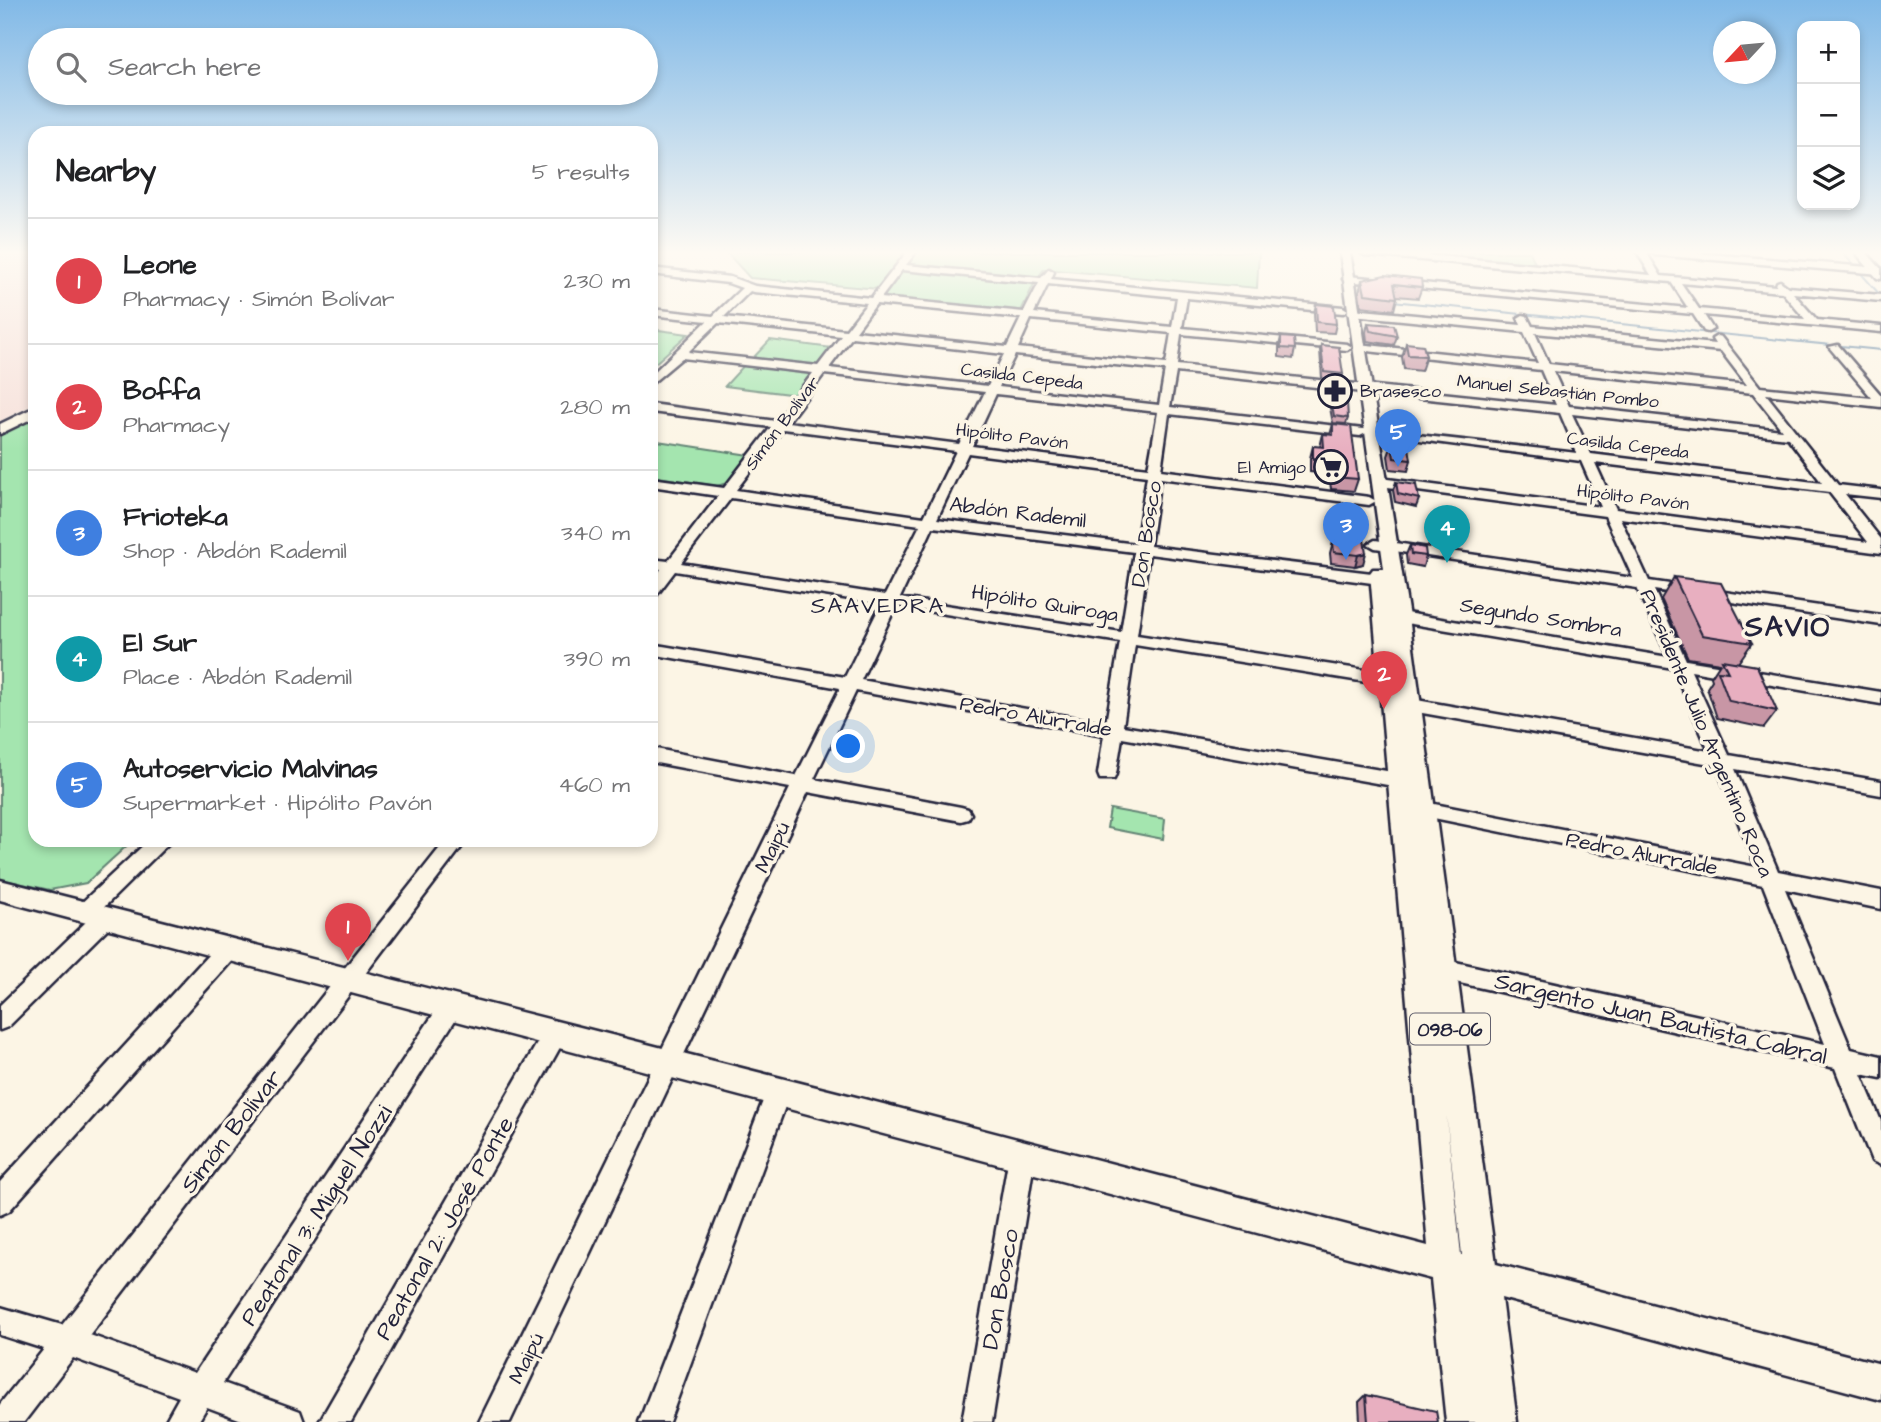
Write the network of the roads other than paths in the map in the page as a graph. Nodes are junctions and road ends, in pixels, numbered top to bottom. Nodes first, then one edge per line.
1 (703, 318) edge
2 (861, 318) edge
3 (1026, 318) edge
4 (1051, 318) edge
5 (1179, 318) edge
6 (1349, 318) edge
7 (1522, 318) edge
8 (1524, 318) edge
9 (1701, 318) edge
10 (1771, 318) edge
11 (1810, 318) edge
12 (717, 320) junction
13 (1813, 322) junction
14 (1881, 329) edge
15 (1177, 331) junction
16 (848, 335) junction
17 (1352, 347) junction
18 (1835, 347) dead end
19 (1724, 348) junction
20 (1012, 352) junction
21 (680, 354) junction
22 (1543, 366) junction
23 (1172, 369) junction
24 (821, 370) junction
25 (658, 374) edge
26 (1359, 387) junction
27 (992, 390) junction
28 (1757, 390) junction
29 (1881, 403) edge
30 (1562, 408) junction
31 (658, 409) edge
32 (1164, 410) junction
33 (28, 415) edge
34 (779, 425) junction
35 (0, 430) edge
36 (1366, 431) junction
37 (1793, 435) junction
38 (964, 449) junction
39 (1584, 457) junction
40 (1156, 473) junction
41 (1380, 482) junction
42 (658, 483) edge
43 (1832, 488) junction
44 (730, 493) junction
45 (1881, 494) edge
46 (1369, 501) junction
47 (1612, 514) junction
48 (930, 522) junction
49 (1382, 545) junction
50 (1881, 548) edge
51 (1143, 549) junction
52 (658, 564) edge
53 (673, 566) junction
54 (1380, 579) junction
55 (658, 584) edge
56 (1645, 584) junction
57 (891, 600) junction
58 (1400, 617) junction
59 (1881, 620) edge
60 (1129, 640) junction
61 (658, 650) edge
62 (1682, 664) junction
63 (1391, 680) junction
64 (851, 683) junction
65 (1881, 698) edge
66 (1411, 705) junction
67 (1114, 730) junction
68 (658, 756) edge
69 (1723, 761) junction
70 (1107, 774) dead end
71 (802, 784) junction
72 (1881, 789) edge
73 (1412, 794) junction
74 (961, 814) dead end
75 (156, 847) edge
76 (452, 847) edge
77 (1769, 878) junction
78 (0, 890) edge
79 (1881, 900) edge
80 (94, 915) junction
81 (228, 949) junction
82 (1442, 969) junction
83 (348, 981) junction
84 (451, 1007) junction
85 (0, 1020) edge
86 (555, 1034) junction
87 (1845, 1059) junction
88 (667, 1064) junction
89 (1881, 1067) edge
90 (778, 1093) junction
91 (1881, 1153) edge
92 (1022, 1156) junction
93 (0, 1202) edge
94 (1446, 1266) junction
95 (1482, 1275) junction
96 (0, 1321) edge
97 (66, 1341) junction
98 (1881, 1382) edge
99 (201, 1391) junction
100 (5, 1422) edge
101 (180, 1422) edge
102 (289, 1422) edge
103 (334, 1422) edge
104 (494, 1422) edge
105 (654, 1422) edge
106 (977, 1422) edge
107 (1464, 1422) edge
108 (1499, 1422) edge

1 - 12 street, Manuel Sebastián Pombo
2 - 16 street, Simón Bolívar
3 - 20 street, Maipú
4 - 15 street
5 - 15 street, Don Bosco
6 - 17 main road, 098-06
7 - 22 street, Presidente Julio Argentino Roca
8 - 19 street
9 - 19 street
10 - 13 street
11 - 13 street
12 - 16 street, Manuel Sebastián Pombo
12 - 21 street
13 - 14 street
15 - 17 street
15 - 23 street, Don Bosco
16 - 20 street, Manuel Sebastián Pombo
16 - 24 street, Simón Bolívar
17 - 22 street
17 - 26 main road, 098-06
18 - 29 street
19 - 28 street
20 - 23 street, Manuel Sebastián Pombo
20 - 27 street, Maipú
21 - 24 street, Casilda Cepeda
21 - 25 street
22 - 28 street
22 - 30 street, Presidente Julio Argentino Roca
23 - 26 street, Manuel Sebastián Pombo
23 - 32 street, Don Bosco
24 - 27 street, Casilda Cepeda
24 - 34 street, Simón Bolívar
26 - 30 street, Manuel Sebastián Pombo
26 - 36 main road, 098-06
27 - 32 street, Casilda Cepeda
27 - 38 street, Maipú
28 - 29 street
28 - 37 street
30 - 37 street, Manuel Sebastián Pombo
30 - 39 street, Presidente Julio Argentino Roca
31 - 34 street, Hipólito Pavón
32 - 36 street, Casilda Cepeda
32 - 40 street, Don Bosco
33 - 35 main road
34 - 38 street, Hipólito Pavón
34 - 44 street, Simón Bolívar
36 - 39 street, Casilda Cepeda
36 - 41 main road, 098-06
36 - 46 main road, 098-06
37 - 43 street
38 - 40 street, Hipólito Pavón
38 - 48 street, Maipú
39 - 43 street, Casilda Cepeda
39 - 47 street, Presidente Julio Argentino Roca
40 - 46 street, Hipólito Pavón
40 - 51 street, Don Bosco
41 - 47 street, Hipólito Pavón
41 - 49 main road, 098-06
42 - 44 street, Abdón Rademil
43 - 45 street, Casilda Cepeda
43 - 50 street
44 - 48 street, Abdón Rademil
44 - 53 street, Simón Bolívar
46 - 49 main road, 098-06
47 - 50 street, Hipólito Pavón
47 - 56 street, Presidente Julio Argentino Roca
48 - 51 street, Abdón Rademil
48 - 57 street, Maipú
49 - 54 main road, 098-06
49 - 56 street
49 - 58 main road, 098-06
51 - 54 street, Abdón Rademil
51 - 60 street, Don Bosco
52 - 53 street, Hipólito Quiroga
53 - 55 street, Simón Bolívar
53 - 57 street, Hipólito Quiroga
54 - 63 main road, 098-06
56 - 59 street
56 - 62 street, Presidente Julio Argentino Roca
57 - 60 street, Hipólito Quiroga
57 - 64 street, Maipú
58 - 62 street, Segundo Sombra
58 - 66 main road, 098-06
60 - 63 street, Hipólito Quiroga
60 - 67 street, Don Bosco
61 - 64 street, Pedro Alurralde
62 - 65 street, Segundo Sombra
62 - 69 street, Presidente Julio Argentino Roca
63 - 73 main road, 098-06
64 - 67 street, Pedro Alurralde
64 - 71 street, Maipú
66 - 69 street
66 - 73 main road, 098-06
67 - 70 street, Don Bosco
67 - 73 street, Pedro Alurralde
68 - 71 street
69 - 72 street
69 - 77 street, Presidente Julio Argentino Roca
71 - 74 street
71 - 88 street, Maipú
73 - 77 street, Pedro Alurralde
73 - 82 main road, 098-06
73 - 94 main road, 098-06
75 - 80 street
76 - 83 street, Simón Bolívar
77 - 79 street, Pedro Alurralde
77 - 87 street, Presidente Julio Argentino Roca
78 - 80 main road
80 - 81 main road
80 - 85 street
81 - 83 main road
81 - 93 street
82 - 87 street, Sargento Juan Bautista Cabral
82 - 95 main road, 098-06
83 - 84 main road
83 - 97 street, Simón Bolívar
84 - 86 main road
84 - 99 street, Peatonal 3: Miguel Nozzi
86 - 88 main road
86 - 103 street, Peatonal 2: José Ponte
87 - 89 street, Sargento Juan Bautista Cabral
87 - 91 street, Presidente Julio Argentino Roca
88 - 90 main road
88 - 104 street, Maipú
90 - 92 main road
90 - 105 street
92 - 94 main road
92 - 106 street, Don Bosco
94 - 95 main road
94 - 107 main road, 098-06
95 - 98 main road
95 - 108 main road, 098-06
96 - 97 street
97 - 99 street
97 - 100 street, Simón Bolívar
99 - 101 street, Peatonal 3: Miguel Nozzi
99 - 102 street

